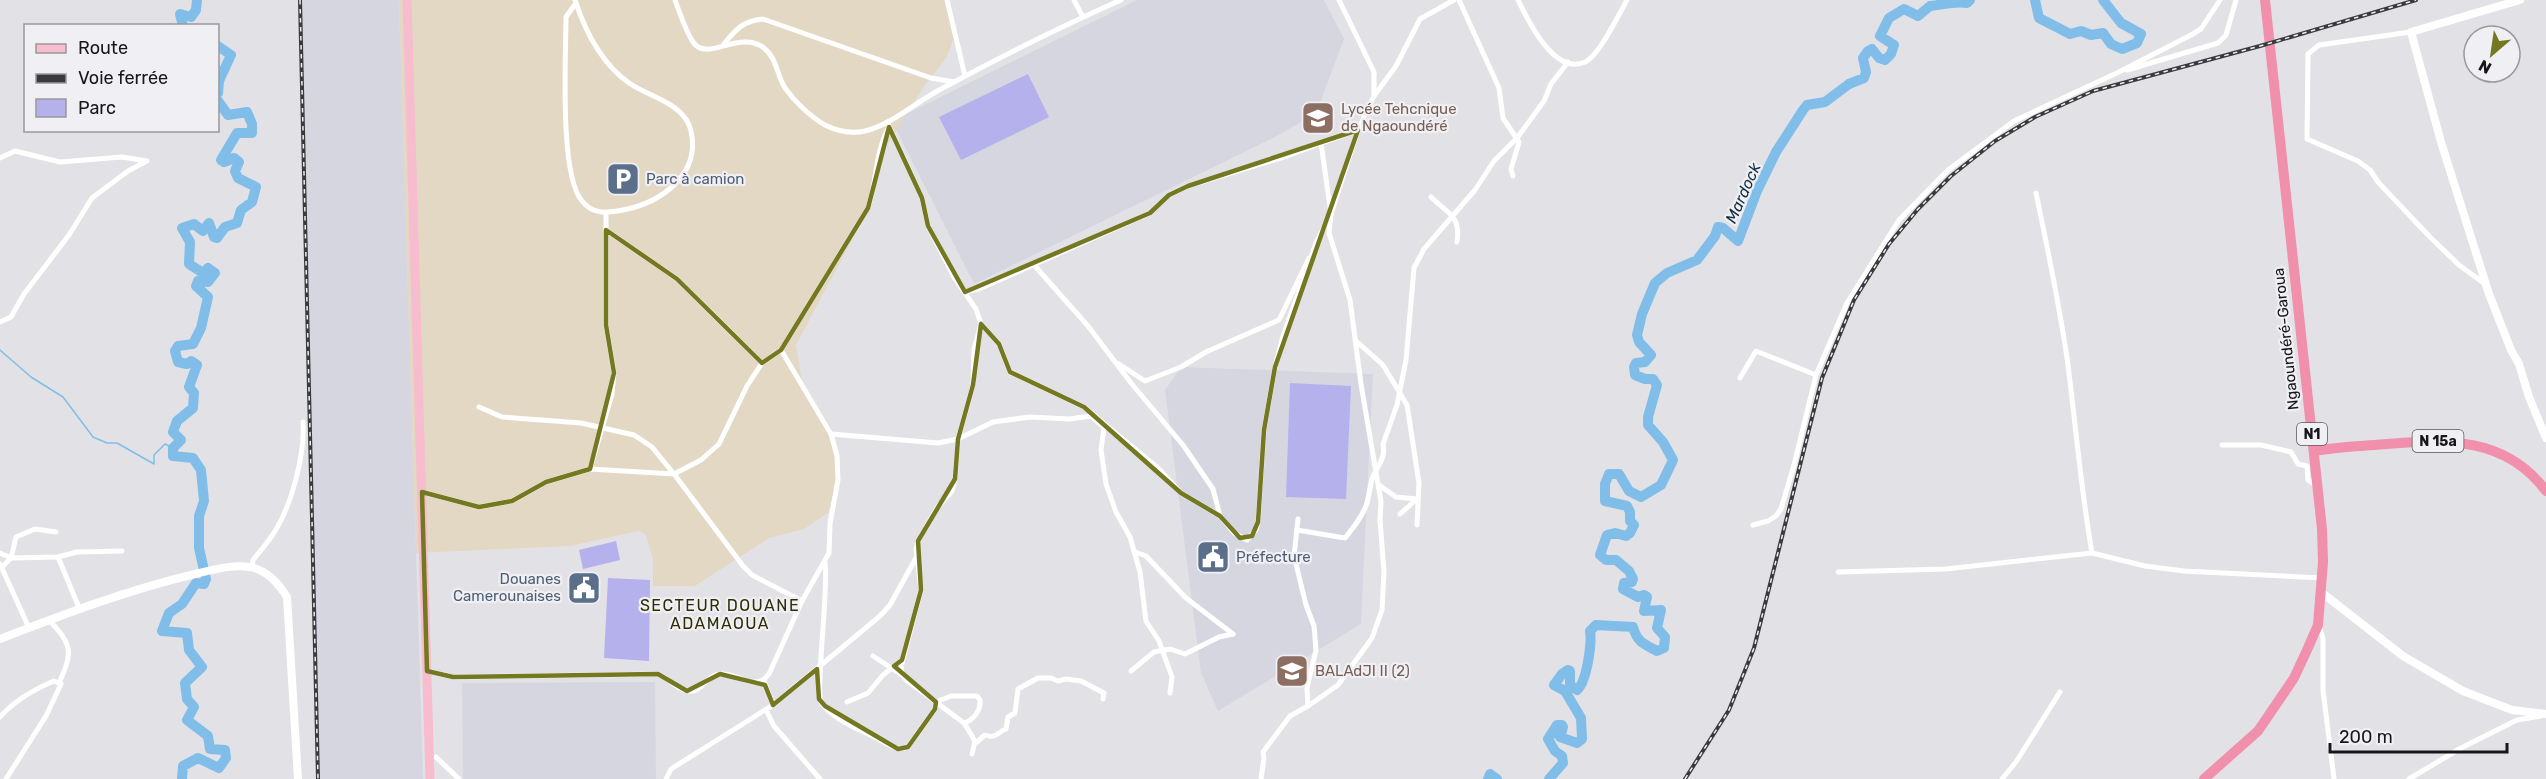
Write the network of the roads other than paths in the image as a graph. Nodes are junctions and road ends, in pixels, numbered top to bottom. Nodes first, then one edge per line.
1 (407, 0) edge
2 (675, 0) edge
3 (947, 0) edge
4 (1074, 0) edge
5 (1121, 0) edge
6 (1339, 0) edge
7 (1454, 0) edge
8 (1459, 0) edge
9 (1518, 0) edge
10 (1627, 0) edge
11 (2220, 0) edge
12 (2236, 0) edge
13 (2265, 0) edge
14 (2520, 0) edge
15 (576, 1) edge
16 (1083, 17) junction
17 (2411, 32) junction
18 (724, 44) junction
19 (1568, 62) junction
20 (2119, 72) junction
21 (965, 76) junction
22 (954, 82) junction
23 (1374, 96) junction
24 (888, 125) junction
25 (1358, 130) junction
26 (1517, 138) junction
27 (1321, 143) junction
28 (0, 158) edge
29 (1513, 176) dead end
30 (2036, 193) dead end
31 (1431, 197) dead end
32 (606, 214) junction
33 (1331, 214) junction
34 (1451, 215) junction
35 (606, 230) junction
36 (1457, 242) dead end
37 (1316, 243) junction
38 (1034, 265) junction
39 (2487, 285) junction
40 (965, 292) junction
41 (0, 322) edge
42 (981, 324) junction
43 (1356, 341) junction
44 (782, 350) junction
45 (1110, 357) junction
46 (762, 363) junction
47 (1816, 375) junction
48 (1740, 378) dead end
49 (1400, 395) junction
50 (479, 407) dead end
51 (303, 422) dead end
52 (603, 428) junction
53 (831, 434) junction
54 (2546, 438) edge
55 (958, 439) junction
56 (2222, 445) dead end
57 (2314, 451) junction
58 (590, 469) junction
59 (1376, 472) junction
60 (674, 474) junction
61 (1378, 484) junction
62 (2318, 487) junction
63 (2546, 491) edge
64 (422, 492) junction
65 (1417, 499) junction
66 (1400, 514) dead end
67 (1220, 516) junction
68 (1298, 519) dead end
69 (1417, 525) dead end
70 (1753, 525) dead end
71 (1297, 530) junction
72 (56, 532) dead end
73 (122, 551) dead end
74 (1135, 552) junction
75 (0, 553) edge
76 (2092, 553) junction
77 (917, 556) junction
78 (58, 557) junction
79 (11, 558) junction
80 (825, 563) junction
81 (1, 565) edge
82 (252, 567) junction
83 (1838, 572) dead end
84 (2322, 578) junction
85 (2321, 592) junction
86 (802, 601) junction
87 (80, 610) junction
88 (50, 621) junction
89 (2318, 625) junction
90 (29, 628) junction
91 (0, 639) edge
92 (1162, 650) junction
93 (873, 656) dead end
94 (902, 660) junction
95 (820, 666) junction
96 (892, 668) junction
97 (427, 671) junction
98 (1131, 671) dead end
99 (902, 675) junction
100 (60, 681) junction
101 (764, 681) junction
102 (2060, 692) dead end
103 (1170, 693) dead end
104 (1103, 699) dead end
105 (847, 702) dead end
106 (936, 702) junction
107 (773, 705) junction
108 (1308, 706) junction
109 (766, 710) junction
110 (2546, 714) edge
111 (0, 717) edge
112 (964, 723) junction
113 (975, 741) junction
114 (972, 754) dead end
115 (436, 757) dead end
116 (6, 779) edge
117 (298, 779) edge
118 (430, 779) edge
119 (459, 779) edge
120 (666, 779) edge
121 (820, 779) edge
122 (1261, 779) edge
123 (2002, 779) edge
124 (2204, 779) edge
125 (2334, 779) edge
126 (2409, 779) edge

1 - 64 main road
2 - 18 street
3 - 21 street
4 - 16 street
5 - 16 street
6 - 23 street
7 - 23 street
8 - 26 street
9 - 19 street
10 - 19 street
11 - 20 street
12 - 20 street
13 - 57 highway, Ngaoundéré-Garoua / N1
14 - 17 street
15 - 32 street
15 - 32 street
16 - 21 street
17 - 39 street
17 - 39 street
18 - 22 street
18 - 24 street
19 - 26 street
20 - 47 street
21 - 22 street
22 - 24 street
23 - 25 street
24 - 40 street
24 - 44 street
25 - 27 street
25 - 33 street
26 - 29 street
26 - 34 street
27 - 33 street
27 - 38 street
28 - 41 street
30 - 76 street
31 - 34 street
32 - 35 street
33 - 37 street
33 - 43 street
34 - 36 street
34 - 49 street
35 - 46 street
35 - 52 street
37 - 45 street
37 - 67 street
38 - 40 street
38 - 45 street
39 - 54 street
40 - 42 street
42 - 55 street
42 - 67 street
43 - 49 street
43 - 59 street
44 - 46 street
44 - 53 street
45 - 67 street
46 - 60 street
47 - 48 street
47 - 70 street
49 - 59 street
49 - 65 street
50 - 52 street
51 - 82 street
52 - 58 street
52 - 60 street
53 - 55 street
53 - 80 street
55 - 74 street
55 - 77 street
56 - 62 street
57 - 62 highway, Ngaoundéré-Garoua / N1
57 - 63 highway, N 15a
58 - 60 street
58 - 64 street
59 - 61 street
59 - 71 street
60 - 86 street
61 - 65 street
61 - 108 street
62 - 84 highway, Ngaoundéré-Garoua / N1
64 - 97 main road
65 - 66 street
65 - 69 street
68 - 71 street
71 - 108 street
72 - 79 street
73 - 78 street
74 - 92 street
74 - 92 street
75 - 79 street
76 - 83 street
76 - 84 street
77 - 94 street
77 - 95 street
78 - 79 street
78 - 87 street
79 - 81 street
80 - 86 street
80 - 95 street
81 - 90 street
82 - 87 street
82 - 117 street
84 - 85 highway, Ngaoundéré-Garoua / N1
85 - 89 highway, Ngaoundéré-Garoua / N1
85 - 110 street
86 - 101 street
87 - 88 street
88 - 90 street
88 - 100 street
89 - 124 highway, Ngaoundéré-Garoua / N1
89 - 125 street
90 - 91 street
92 - 98 street
92 - 103 street
93 - 96 street
94 - 96 street
94 - 99 street
95 - 106 street
95 - 107 street
96 - 99 street
96 - 105 street
97 - 101 street
97 - 118 main road
99 - 106 street
100 - 111 street
100 - 116 street
101 - 107 street
102 - 123 street
104 - 113 street
106 - 112 street
106 - 112 street
107 - 109 street
108 - 122 street
109 - 120 street
109 - 121 street
110 - 126 street
112 - 113 street
113 - 114 street
115 - 119 street

